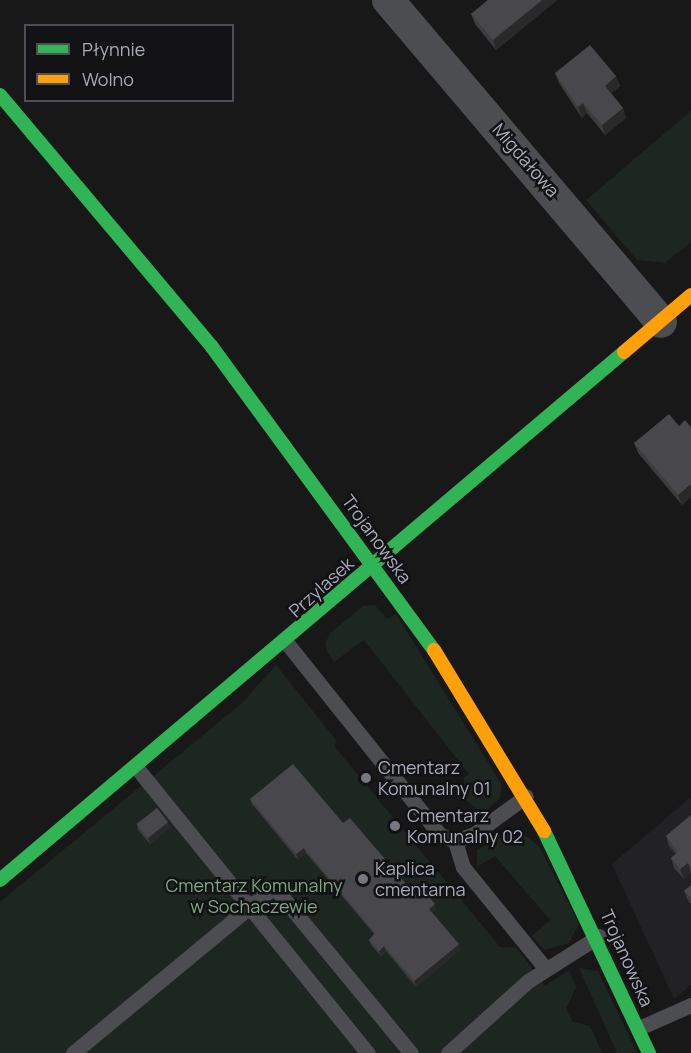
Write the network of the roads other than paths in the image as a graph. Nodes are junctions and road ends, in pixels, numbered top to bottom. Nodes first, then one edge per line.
1 (388, 0) edge
2 (0, 95) edge
3 (691, 295) edge
4 (661, 322) junction
5 (374, 564) junction
6 (286, 642) junction
7 (136, 767) junction
8 (526, 796) junction
9 (455, 841) junction
10 (0, 880) edge
11 (249, 907) junction
12 (599, 936) junction
13 (545, 968) junction
14 (691, 1005) edge
15 (639, 1028) junction
16 (74, 1053) edge
17 (368, 1053) edge
18 (411, 1053) edge
19 (448, 1053) edge
20 (649, 1053) edge

1 - 4 street, Migdałowa
2 - 5 street, Trojanowska
3 - 4 street, Przylasek
4 - 5 street, Przylasek
5 - 6 street, Przylasek
5 - 8 street, Trojanowska
6 - 7 street, Przylasek
6 - 9 lane
7 - 10 street, Przylasek
7 - 11 lane
8 - 9 lane
8 - 12 street, Trojanowska
9 - 13 lane
11 - 16 lane
11 - 17 lane
11 - 18 lane
12 - 13 lane
12 - 15 street, Trojanowska
13 - 19 lane
14 - 15 lane
15 - 20 street, Trojanowska

